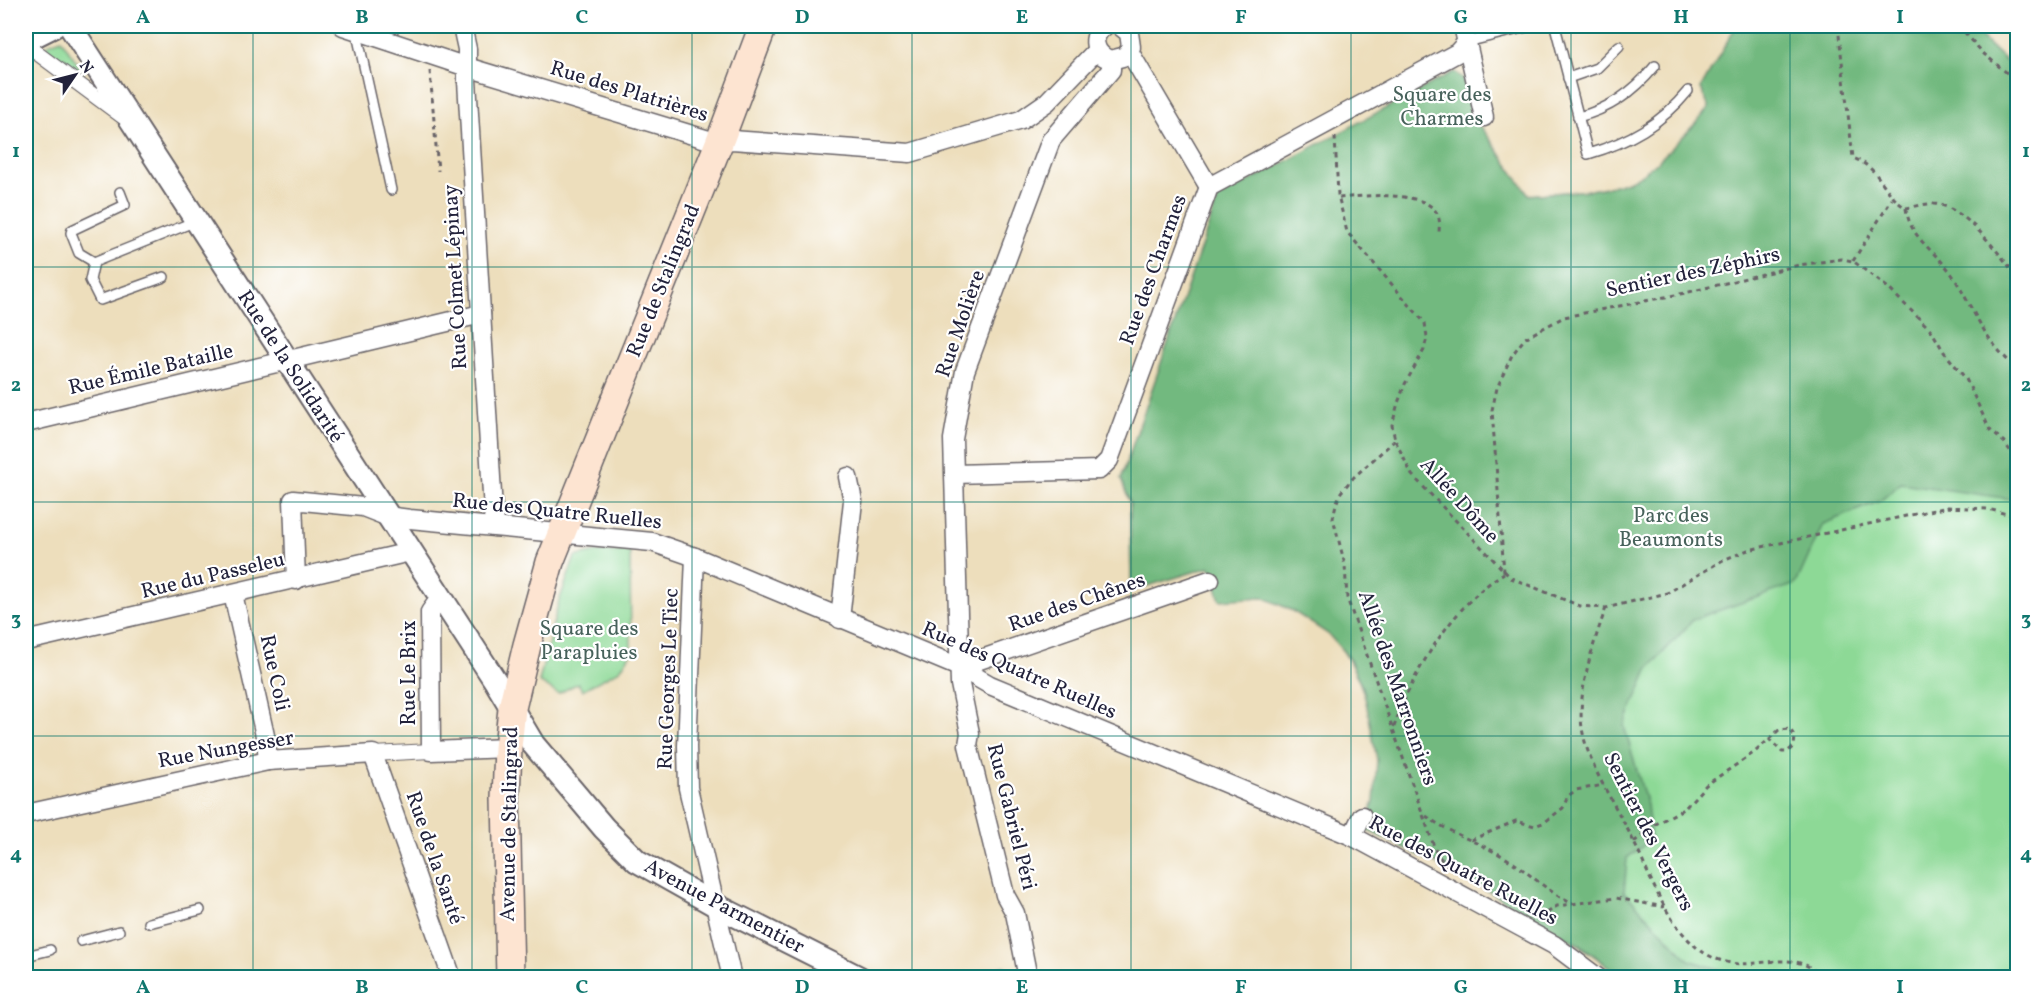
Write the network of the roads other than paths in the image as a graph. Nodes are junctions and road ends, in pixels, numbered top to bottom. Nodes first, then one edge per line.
1 (54, 26) edge
2 (70, 26) edge
3 (462, 26) edge
4 (763, 26) edge
5 (1102, 26) edge
6 (1530, 26) edge
7 (1555, 26) edge
8 (350, 27) edge
9 (1126, 27) edge
10 (1465, 34) edge
11 (26, 40) edge
12 (26, 45) edge
13 (1619, 46) dead end
14 (1129, 51) junction
15 (1104, 55) junction
16 (1655, 66) dead end
17 (467, 67) junction
18 (1568, 78) junction
19 (1688, 90) dead end
20 (1484, 117) dead end
21 (1578, 117) junction
22 (133, 125) junction
23 (719, 143) junction
24 (1209, 187) junction
25 (391, 190) dead end
26 (120, 192) dead end
27 (196, 221) junction
28 (94, 262) junction
29 (164, 277) dead end
30 (481, 314) junction
31 (287, 361) junction
32 (26, 423) edge
33 (955, 474) junction
34 (848, 477) dead end
35 (386, 516) junction
36 (494, 527) junction
37 (561, 535) junction
38 (410, 552) junction
39 (695, 557) junction
40 (296, 580) junction
41 (1210, 580) dead end
42 (233, 594) junction
43 (440, 598) junction
44 (840, 619) junction
45 (26, 640) edge
46 (959, 667) junction
47 (512, 708) junction
48 (508, 747) junction
49 (431, 751) junction
50 (373, 754) junction
51 (268, 761) junction
52 (26, 814) edge
53 (1362, 816) dead end
54 (1352, 836) junction
55 (717, 906) junction
56 (200, 910) dead end
57 (149, 923) dead end
58 (119, 931) dead end
59 (81, 941) dead end
60 (50, 950) dead end
61 (26, 956) edge
62 (452, 978) edge
63 (510, 978) edge
64 (732, 978) edge
65 (860, 978) edge
66 (1028, 978) edge
67 (1598, 978) edge

1 - 11 street
2 - 22 street, Rue de la Solidarité
3 - 17 street, Rue Colmet Lépinay
4 - 23 main road, Rue de Stalingrad
5 - 15 street, Rue Molière
6 - 10 lane, Rue des Charmes
7 - 18 lane
8 - 17 street, Rue des Platrières
8 - 25 lane
9 - 14 street
10 - 20 street
10 - 24 street, Rue des Charmes
12 - 22 street
13 - 18 lane
14 - 15 street
14 - 24 street
15 - 23 street, Rue des Platrières
15 - 33 street, Rue Molière
16 - 21 lane
17 - 23 street, Rue des Platrières
17 - 30 street, Rue Colmet Lépinay
18 - 21 lane
19 - 21 lane
22 - 27 street, Rue de la Solidarité
23 - 37 main road, Rue de Stalingrad
24 - 33 street, Rue des Charmes
26 - 28 lane
27 - 28 lane
27 - 31 street, Rue de la Solidarité
28 - 29 lane
30 - 31 street, Rue Émile Bataille
30 - 36 street, Rue Colmet Lépinay
31 - 32 street, Rue Émile Bataille
31 - 35 street, Rue de la Solidarité
33 - 46 street, Rue Molière
34 - 44 street
35 - 36 street, Rue des Quatre Ruelles
35 - 38 street, Rue de la Solidarité
35 - 40 street, Rue des Quatre Ruelles
36 - 37 street, Rue des Quatre Ruelles
37 - 39 street, Rue des Quatre Ruelles
37 - 47 main road, Avenue de Stalingrad
38 - 40 street, Rue du Passeleu
38 - 43 street, Rue de la Solidarité
39 - 44 street, Rue des Quatre Ruelles
39 - 55 street, Rue Georges Le Tiec
40 - 42 street, Rue du Passeleu
41 - 46 street, Rue des Chênes
42 - 45 street, Rue du Passeleu
42 - 51 street, Rue Coli
43 - 47 street, Rue de la Solidarité
43 - 49 street, Rue Le Brix
44 - 46 street, Rue des Quatre Ruelles
46 - 54 street, Rue des Quatre Ruelles
46 - 66 street, Rue Gabriel Péri
47 - 48 main road, Avenue de Stalingrad
47 - 55 street, Avenue Parmentier
48 - 49 street, Rue Nungesser
48 - 63 main road, Avenue de Stalingrad
49 - 50 street, Rue Nungesser
50 - 51 street, Rue Nungesser
50 - 62 street, Rue de la Santé
51 - 52 street, Rue Nungesser
53 - 54 street
54 - 67 street, Rue des Quatre Ruelles
55 - 64 street, Rue Georges Le Tiec
55 - 65 street, Avenue Parmentier
56 - 57 lane
58 - 59 lane
60 - 61 lane

